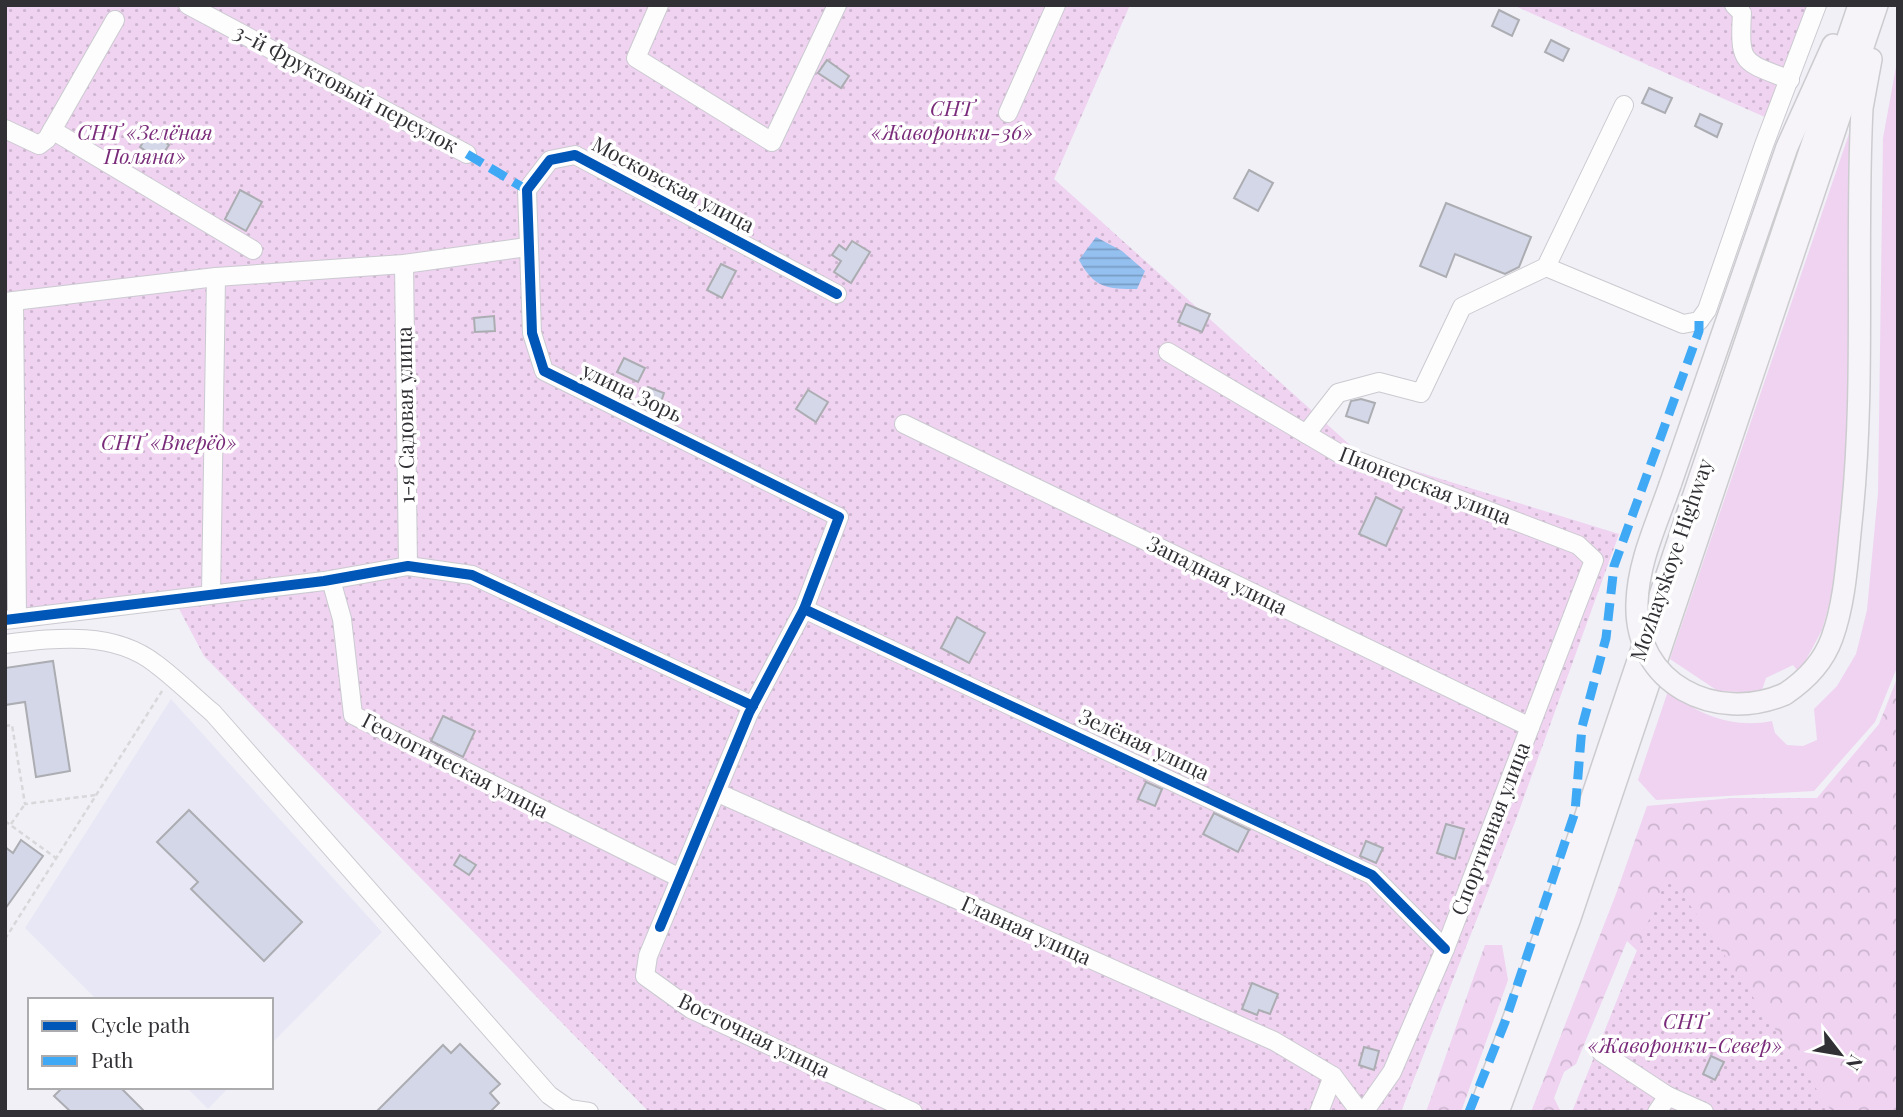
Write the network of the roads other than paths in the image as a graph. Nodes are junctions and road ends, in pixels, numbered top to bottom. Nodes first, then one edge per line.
1 (188, 5) edge
2 (659, 5) edge
3 (837, 5) edge
4 (1056, 5) edge
5 (1817, 5) edge
6 (1851, 5) edge
7 (1859, 5) edge
8 (1877, 5) edge
9 (1883, 5) edge
10 (1738, 6) edge
11 (115, 20) dead end
12 (1790, 80) junction
13 (1624, 105) dead end
14 (1008, 113) dead end
15 (5, 130) edge
16 (52, 130) junction
17 (467, 154) dead end
18 (526, 222) joint
19 (527, 247) junction
20 (253, 250) dead end
21 (404, 264) junction
22 (1546, 267) junction
23 (216, 277) junction
24 (837, 294) dead end
25 (10, 302) edge
26 (1168, 352) dead end
27 (904, 424) dead end
28 (1306, 434) junction
29 (1578, 545) joint
30 (408, 566) junction
31 (331, 580) junction
32 (211, 594) junction
33 (804, 609) junction
34 (11, 619) edge
35 (5, 645) edge
36 (753, 706) junction
37 (1530, 727) junction
38 (716, 792) junction
39 (680, 878) junction
40 (1445, 949) junction
41 (1601, 1052) dead end
42 (1333, 1076) junction
43 (1668, 1096) junction
44 (589, 1112) edge
45 (914, 1112) edge
46 (1319, 1112) edge
47 (1362, 1112) edge
48 (1479, 1112) edge
49 (1498, 1112) edge
50 (1657, 1112) edge
51 (1704, 1112) edge

1 - 17 street, 3-й Фруктовый переулок
2 - 3 street
4 - 14 street
5 - 12 street
6 - 9 main road, bridge
7 - 48 main road, Mozhayskoye Highway
8 - 49 main road, Mozhayskoye Highway
10 - 12 street
11 - 16 street
12 - 22 street
13 - 22 street
15 - 16 street
16 - 20 street
18 - 19 street, улица Зорь
18 - 24 street, Московская улица
19 - 21 street
19 - 33 street, улица Зорь
21 - 23 street
21 - 30 street, 1-я Садовая улица
22 - 28 street
23 - 25 street
23 - 32 street
25 - 34 street
26 - 28 street, Пионерская улица
27 - 37 street, Западная улица
28 - 29 street, Пионерская улица
29 - 37 street, Спортивная улица
30 - 31 street
30 - 36 street
31 - 32 street
31 - 39 street, Геологическая улица
32 - 34 street
33 - 36 street
33 - 40 street, Зелёная улица
35 - 44 street
36 - 38 street
37 - 40 street, Спортивная улица
38 - 39 street
38 - 42 street, Главная улица
39 - 45 street, Восточная улица
40 - 47 street, Спортивная улица
41 - 43 street
42 - 46 street
42 - 47 street
43 - 50 street
43 - 51 street

